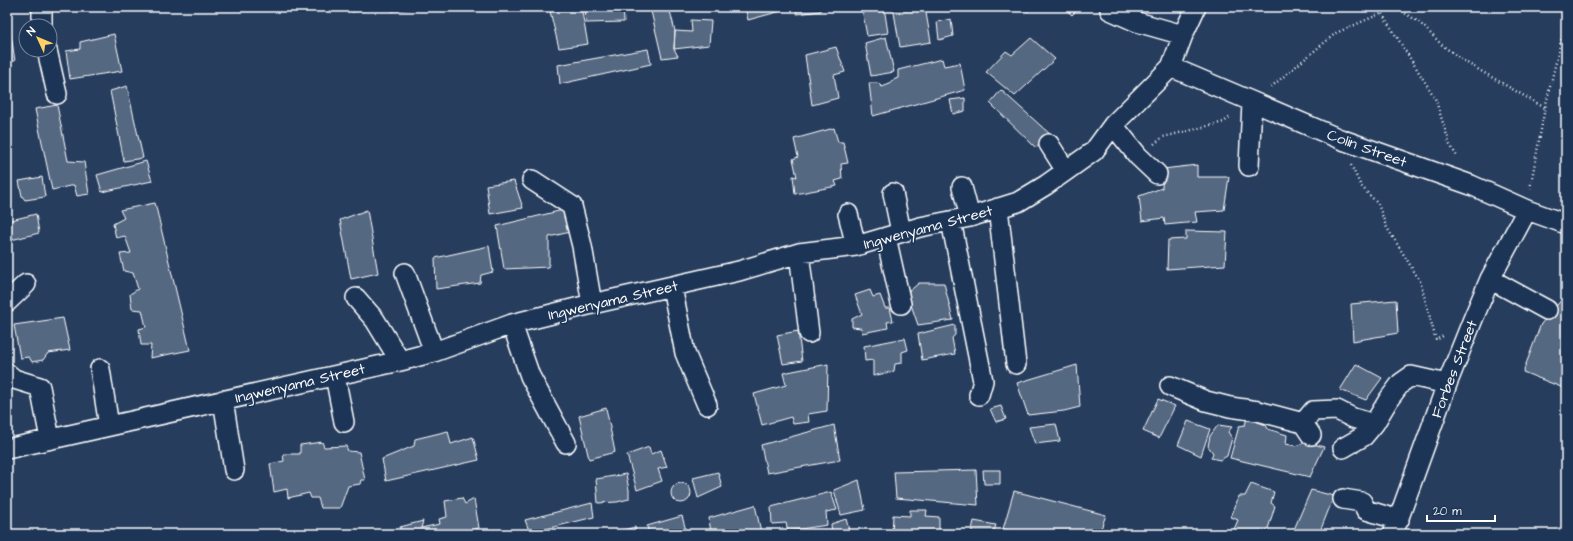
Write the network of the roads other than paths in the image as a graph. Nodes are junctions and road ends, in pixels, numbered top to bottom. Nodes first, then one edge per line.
1 (42, 7) edge
2 (1196, 7) edge
3 (1110, 10) dead end
4 (42, 18) edge
5 (1183, 35) junction
6 (49, 58) edge
7 (1171, 67) junction
8 (57, 94) dead end
9 (1252, 103) junction
10 (1113, 125) junction
11 (1049, 144) dead end
12 (1249, 166) dead end
13 (1066, 171) junction
14 (1157, 174) dead end
15 (532, 180) dead end
16 (962, 187) dead end
17 (893, 193) dead end
18 (998, 208) junction
19 (1527, 210) junction
20 (848, 214) dead end
21 (970, 216) junction
22 (951, 221) junction
23 (1566, 224) edge
24 (894, 235) junction
25 (856, 246) junction
26 (799, 253) junction
27 (405, 273) dead end
28 (1490, 279) junction
29 (26, 284) dead end
30 (672, 286) junction
31 (356, 298) dead end
32 (7, 302) edge
33 (592, 304) junction
34 (901, 304) dead end
35 (1547, 310) dead end
36 (512, 324) junction
37 (809, 333) dead end
38 (434, 352) junction
39 (400, 361) junction
40 (1016, 364) dead end
41 (100, 370) dead end
42 (7, 373) edge
43 (335, 376) junction
44 (1447, 384) junction
45 (1170, 386) dead end
46 (979, 395) dead end
47 (223, 400) junction
48 (707, 405) dead end
49 (344, 422) dead end
50 (1374, 424) junction
51 (110, 426) junction
52 (50, 439) junction
53 (566, 443) dead end
54 (1343, 448) dead end
55 (7, 449) edge
56 (234, 470) dead end
57 (1343, 499) dead end
58 (1396, 527) edge

1 - 4 street
2 - 5 street
3 - 5 street
5 - 7 street
6 - 8 street
7 - 9 street, Colin Street
7 - 10 street, Ingwenyama Street
9 - 12 street
9 - 19 street, Colin Street
10 - 13 street, Ingwenyama Street
10 - 14 street
11 - 13 street
13 - 18 street, Ingwenyama Street
15 - 33 street
16 - 21 street
17 - 24 street
18 - 21 street, Ingwenyama Street
18 - 40 street
19 - 23 street, Colin Street
19 - 28 street, Forbes Street
20 - 25 street
21 - 22 street, Ingwenyama Street
22 - 24 street, Ingwenyama Street
22 - 46 street
24 - 25 street, Ingwenyama Street
24 - 34 street
25 - 26 street, Ingwenyama Street
26 - 30 street, Ingwenyama Street
26 - 37 street
27 - 38 street
28 - 35 street
28 - 44 street, Forbes Street
29 - 32 street
30 - 33 street, Ingwenyama Street
30 - 48 street
31 - 39 street
33 - 36 street, Ingwenyama Street
36 - 38 street, Ingwenyama Street
36 - 53 street
38 - 39 street, Ingwenyama Street
39 - 43 street, Ingwenyama Street
41 - 51 street
42 - 52 street
43 - 47 street, Ingwenyama Street
43 - 49 street
44 - 50 street
44 - 58 street, Forbes Street
45 - 50 street
47 - 51 street, Ingwenyama Street
47 - 56 street
50 - 54 street
51 - 52 street, Ingwenyama Street
52 - 55 street, Ingwenyama Street
57 - 58 street

